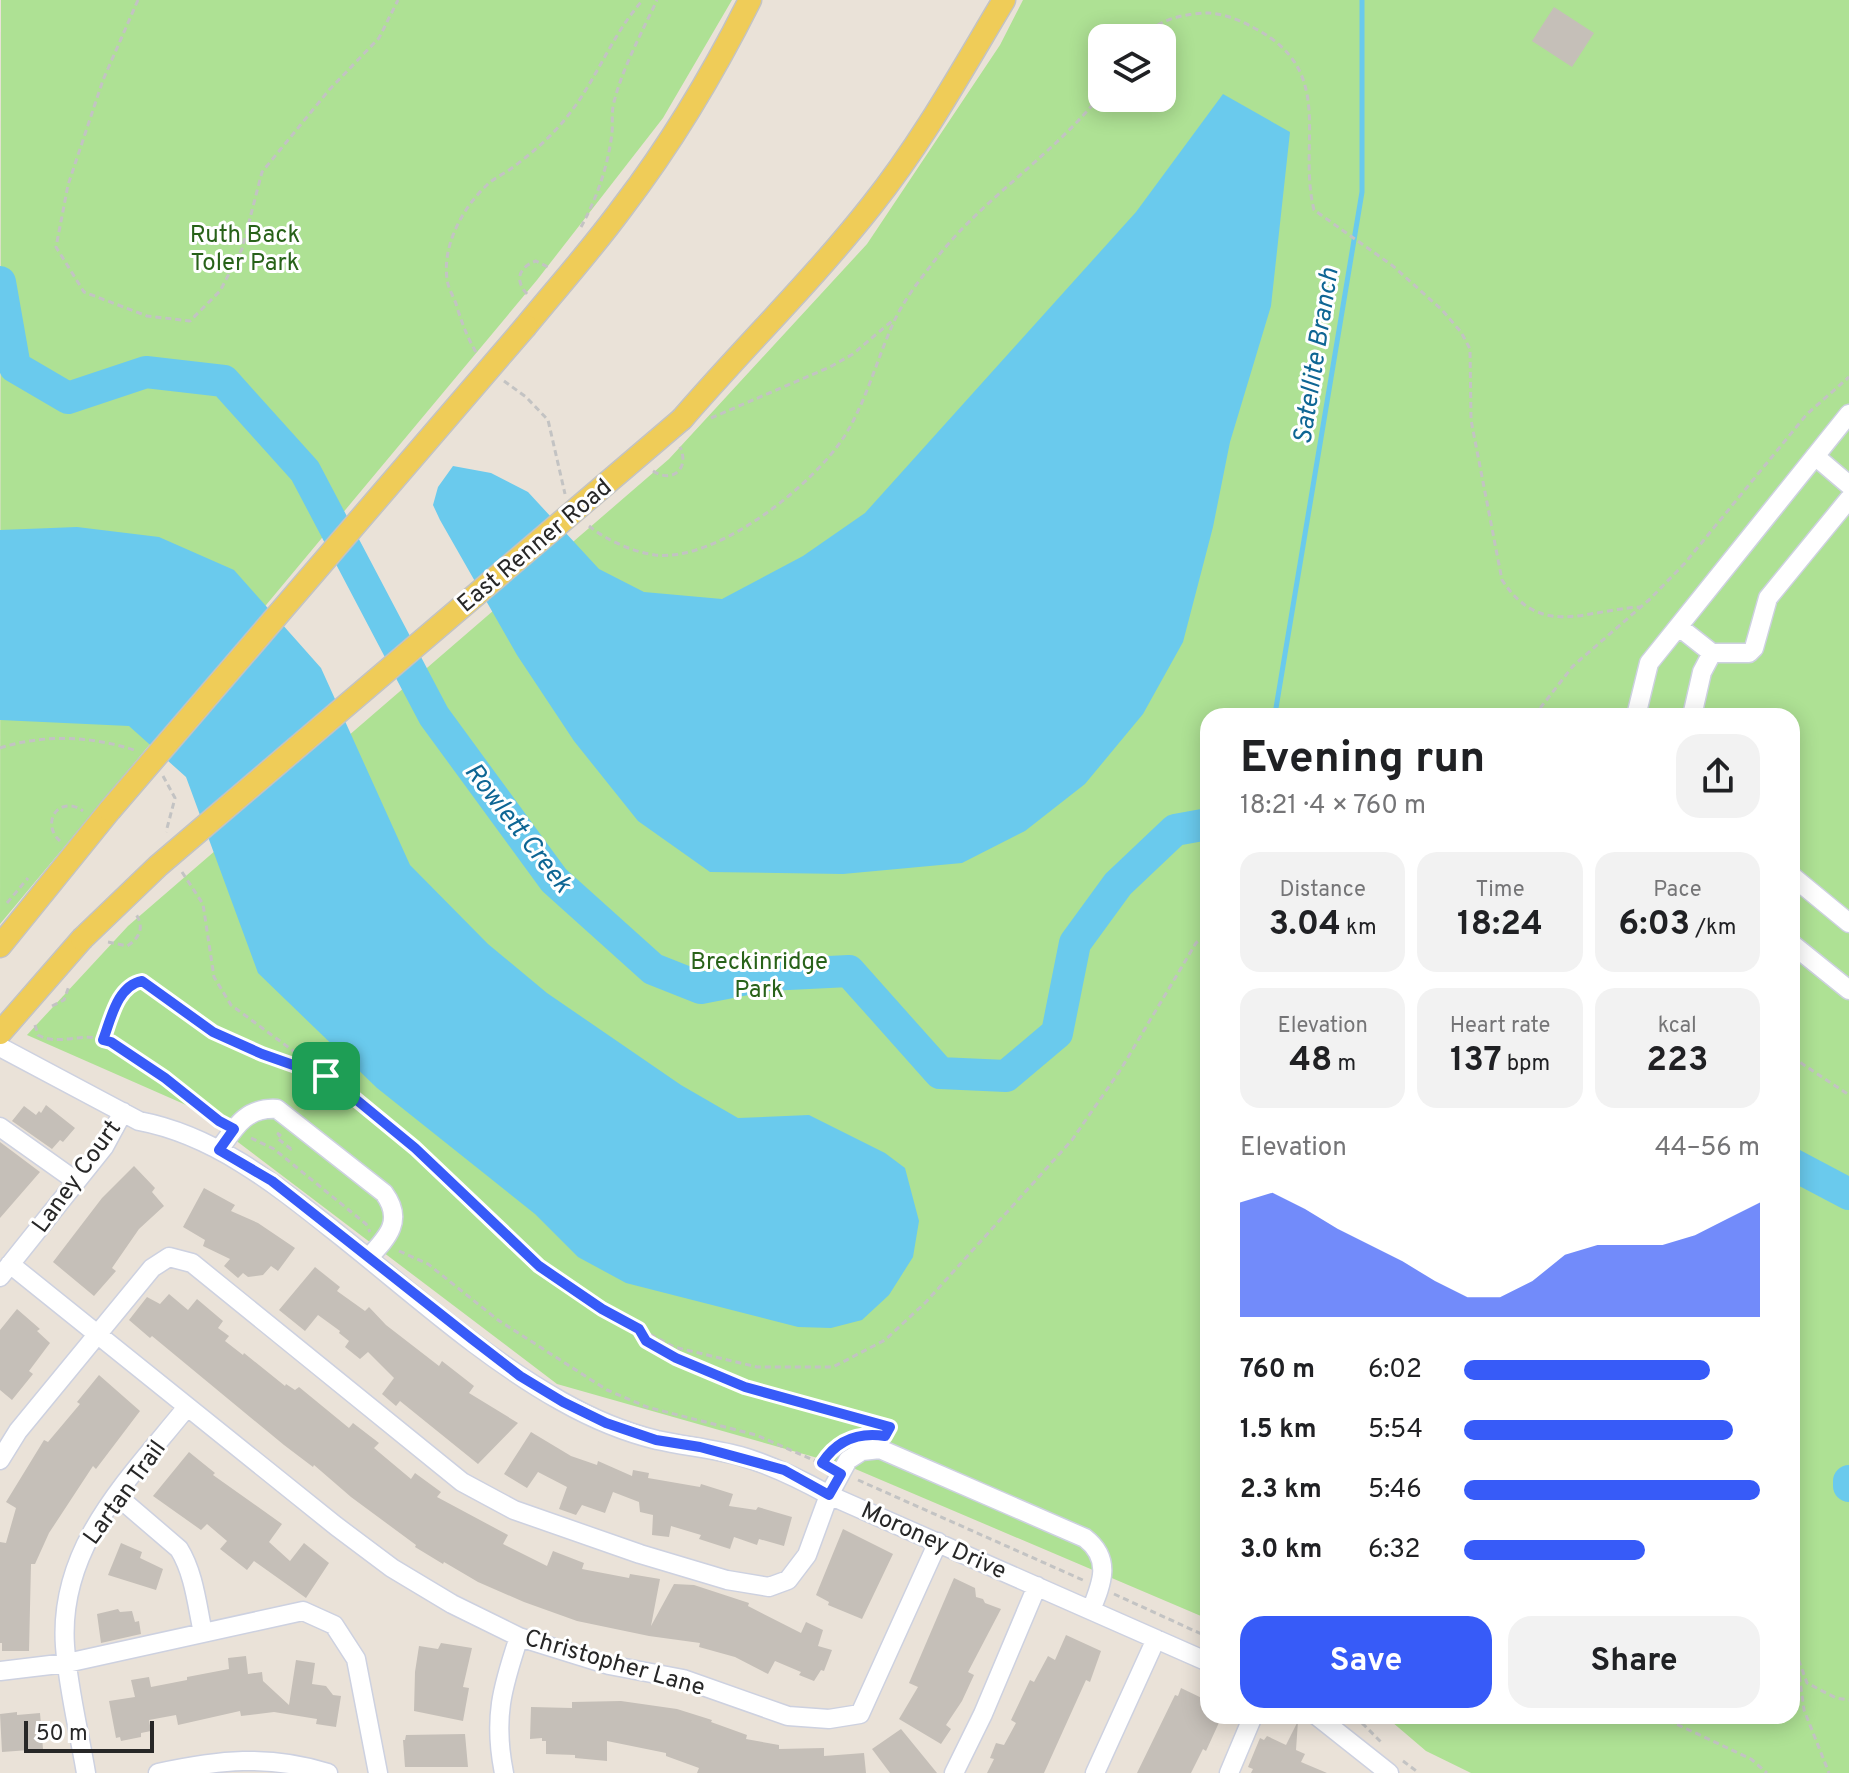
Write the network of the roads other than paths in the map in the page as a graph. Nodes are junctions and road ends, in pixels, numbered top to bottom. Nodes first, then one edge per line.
1 (750, 0) edge
2 (1004, 0) edge
3 (1849, 414) edge
4 (1815, 456) junction
5 (1849, 485) edge
6 (1849, 499) edge
7 (1679, 627) junction
8 (1712, 653) junction
9 (1638, 708) edge
10 (1694, 708) edge
11 (1800, 883) edge
12 (1849, 923) edge
13 (0, 946) edge
14 (1800, 950) edge
15 (1849, 990) edge
16 (0, 1033) edge
17 (0, 1047) edge
18 (123, 1112) junction
19 (0, 1127) edge
20 (219, 1150) junction
21 (76, 1181) junction
22 (369, 1257) junction
23 (5, 1271) edge
24 (99, 1335) junction
25 (187, 1407) junction
26 (0, 1460) edge
27 (116, 1495) junction
28 (829, 1495) junction
29 (938, 1542) junction
30 (1037, 1586) junction
31 (1091, 1610) junction
32 (203, 1633) junction
33 (519, 1637) junction
34 (1156, 1639) junction
35 (1200, 1658) edge
36 (67, 1663) junction
37 (0, 1671) edge
38 (1250, 1724) edge
39 (1330, 1724) edge
40 (1394, 1765) edge
41 (247, 1767) edge
42 (86, 1773) edge
43 (158, 1773) edge
44 (328, 1773) edge
45 (378, 1773) edge
46 (504, 1773) edge
47 (954, 1773) edge
48 (1095, 1773) edge
49 (1229, 1773) edge

1 - 13 main road, bridge
2 - 16 main road, East Renner Road, bridge
3 - 4 street
4 - 5 street
4 - 7 street
6 - 8 street
7 - 8 street
7 - 9 street
8 - 10 street
11 - 12 street
14 - 15 street
17 - 18 street, Moroney Drive
18 - 20 street, Moroney Drive
18 - 21 street, Laney Court
19 - 21 street
20 - 22 street, Moroney Drive
20 - 22 street
21 - 23 street, Laney Court
22 - 28 street, Moroney Drive
23 - 24 street, Christopher Lane
24 - 25 street, Christopher Lane
24 - 26 street
24 - 28 street
25 - 27 street, Lartan Trail
25 - 33 street, Christopher Lane
27 - 32 street
27 - 36 street, Lartan Trail
28 - 29 street, Moroney Drive
28 - 31 street
29 - 30 street, Moroney Drive
29 - 33 street, Christopher Lane
30 - 31 street, Moroney Drive
30 - 47 street
31 - 34 street, Moroney Drive
32 - 36 street
32 - 45 street
33 - 46 street
34 - 35 street, Moroney Drive
34 - 48 street
36 - 37 street
36 - 42 street, Lartan Trail
38 - 49 street
39 - 40 street
41 - 43 street
41 - 44 street

